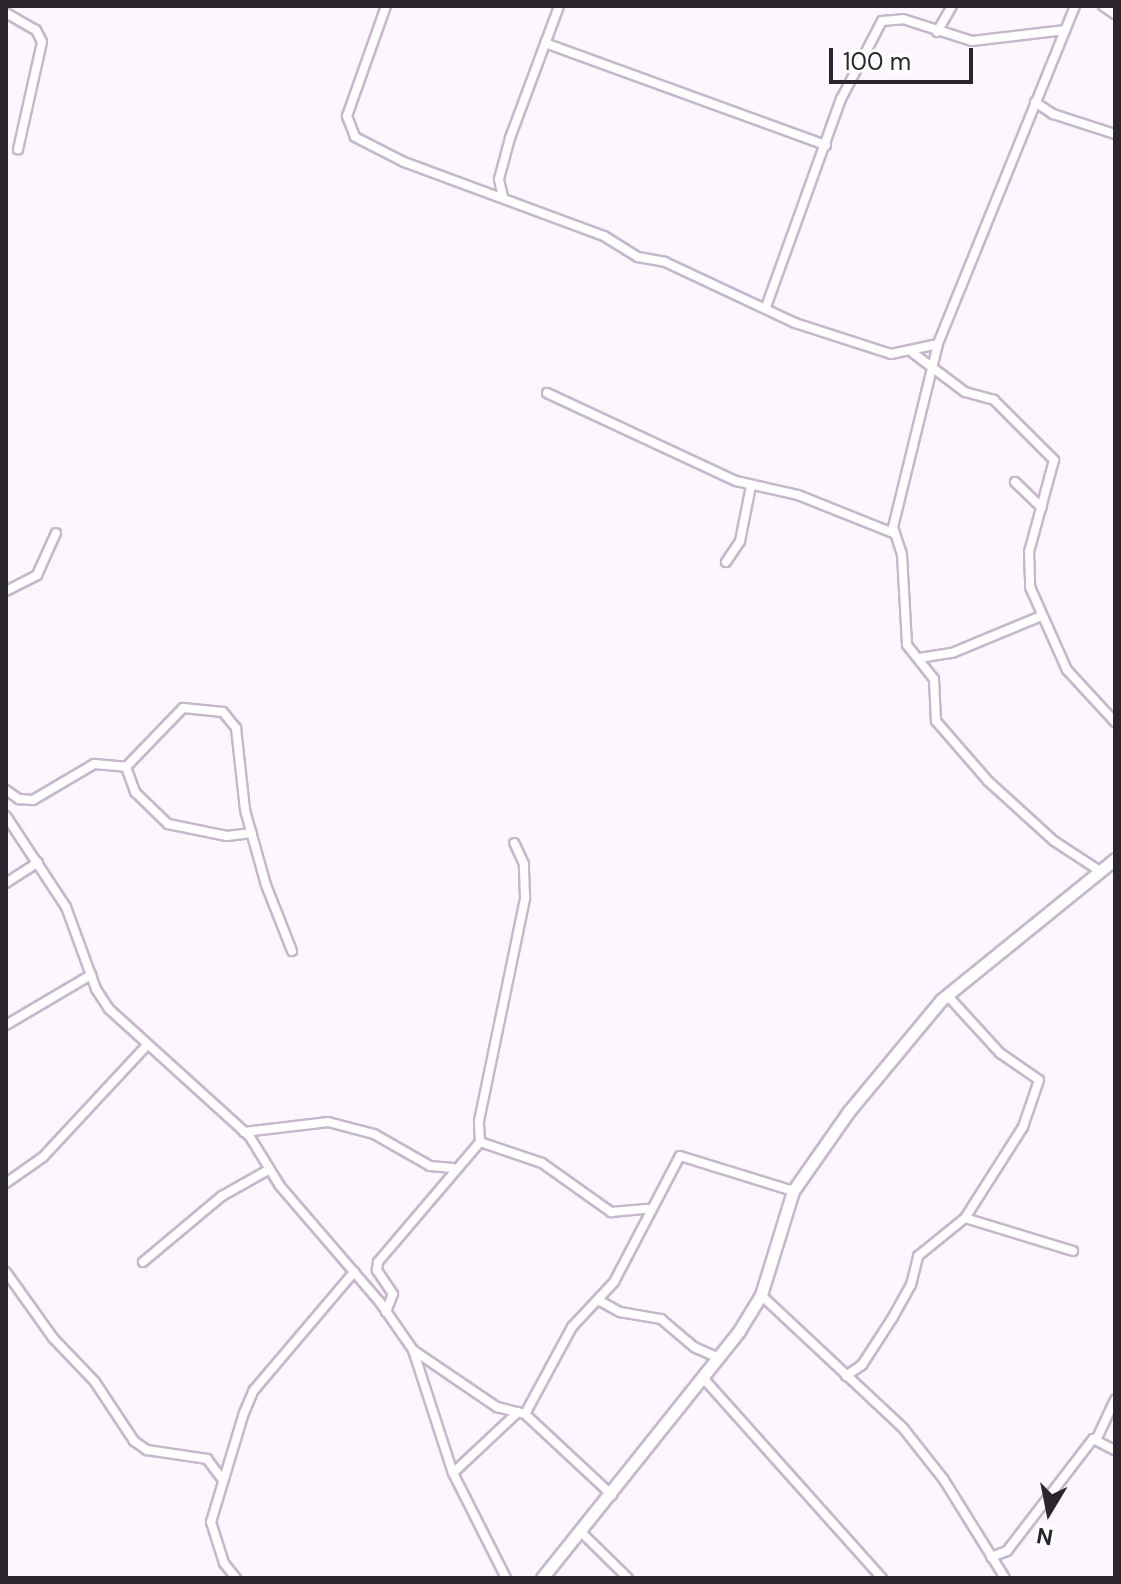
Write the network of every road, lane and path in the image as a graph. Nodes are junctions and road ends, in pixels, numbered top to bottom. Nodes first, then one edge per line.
1 (386, 6) edge
2 (559, 6) edge
3 (952, 6) edge
4 (1075, 6) edge
5 (1103, 6) edge
6 (6, 13) edge
7 (1115, 14) edge
8 (1065, 30) junction
9 (937, 32) junction
10 (545, 43) junction
11 (1035, 102) junction
12 (1115, 134) edge
13 (826, 145) junction
14 (18, 149) dead end
15 (503, 197) junction
16 (766, 307) junction
17 (938, 344) junction
18 (913, 353) junction
19 (933, 368) junction
20 (547, 393) dead end
21 (1015, 482) dead end
22 (751, 486) junction
23 (1042, 508) junction
24 (56, 533) dead end
25 (893, 533) junction
26 (726, 562) dead end
27 (6, 591) edge
28 (1039, 617) junction
29 (919, 658) junction
30 (1115, 722) edge
31 (126, 767) junction
32 (6, 790) edge
33 (6, 816) edge
34 (252, 833) junction
35 (514, 843) dead end
36 (1115, 859) edge
37 (38, 862) junction
38 (1100, 871) junction
39 (6, 883) edge
40 (292, 951) dead end
41 (91, 975) junction
42 (947, 995) junction
43 (6, 1025) edge
44 (147, 1045) junction
45 (244, 1132) junction
46 (480, 1142) junction
47 (453, 1168) junction
48 (268, 1170) junction
49 (6, 1183) edge
50 (793, 1191) junction
51 (648, 1209) junction
52 (965, 1218) junction
53 (1073, 1251) dead end
54 (143, 1262) dead end
55 (6, 1272) edge
56 (354, 1272) junction
57 (761, 1295) junction
58 (600, 1301) junction
59 (386, 1312) junction
60 (413, 1350) junction
61 (719, 1358) junction
62 (846, 1376) junction
63 (704, 1379) junction
64 (1115, 1400) edge
65 (522, 1413) junction
66 (1097, 1438) junction
67 (1115, 1450) edge
68 (453, 1473) junction
69 (222, 1479) junction
70 (612, 1495) junction
71 (582, 1533) junction
72 (991, 1557) junction
73 (236, 1578) edge
74 (506, 1578) edge
75 (542, 1578) edge
76 (628, 1578) edge
77 (882, 1578) edge
78 (1005, 1578) edge

1 - 15 street
2 - 10 street
3 - 9 street
4 - 8 street
5 - 7 street
6 - 14 street
8 - 9 street
8 - 11 street
9 - 13 street
10 - 13 street
10 - 15 street
11 - 12 street
11 - 17 street
13 - 16 street
15 - 16 street
16 - 18 street
17 - 18 street
17 - 19 street
18 - 19 street
19 - 23 street
19 - 25 street
20 - 22 street
21 - 23 street
22 - 25 street
22 - 26 street
23 - 28 street
24 - 27 street
25 - 29 street
28 - 29 street
28 - 30 street
29 - 38 street
31 - 32 street
31 - 34 street
31 - 34 street
33 - 37 street
34 - 40 street
35 - 46 street
36 - 38 main road
37 - 39 street
37 - 41 street
38 - 42 main road
41 - 43 street
41 - 44 street
42 - 50 main road
42 - 52 street
44 - 45 street
44 - 49 street
45 - 47 street
45 - 48 street
46 - 47 street
46 - 51 street
47 - 59 street
48 - 54 street
48 - 56 street
50 - 51 street
50 - 57 main road
51 - 58 street
52 - 53 street
52 - 62 street
55 - 69 street
56 - 59 street
56 - 69 street
57 - 61 main road
57 - 62 street
58 - 61 street
58 - 65 street
59 - 60 street
60 - 65 street
60 - 68 street
61 - 63 main road
62 - 72 street
63 - 70 main road
63 - 77 street
64 - 66 street
65 - 68 street
65 - 70 street
66 - 67 street
66 - 72 street
68 - 74 street
69 - 73 street
70 - 71 main road
71 - 75 main road
71 - 76 street
72 - 78 street

